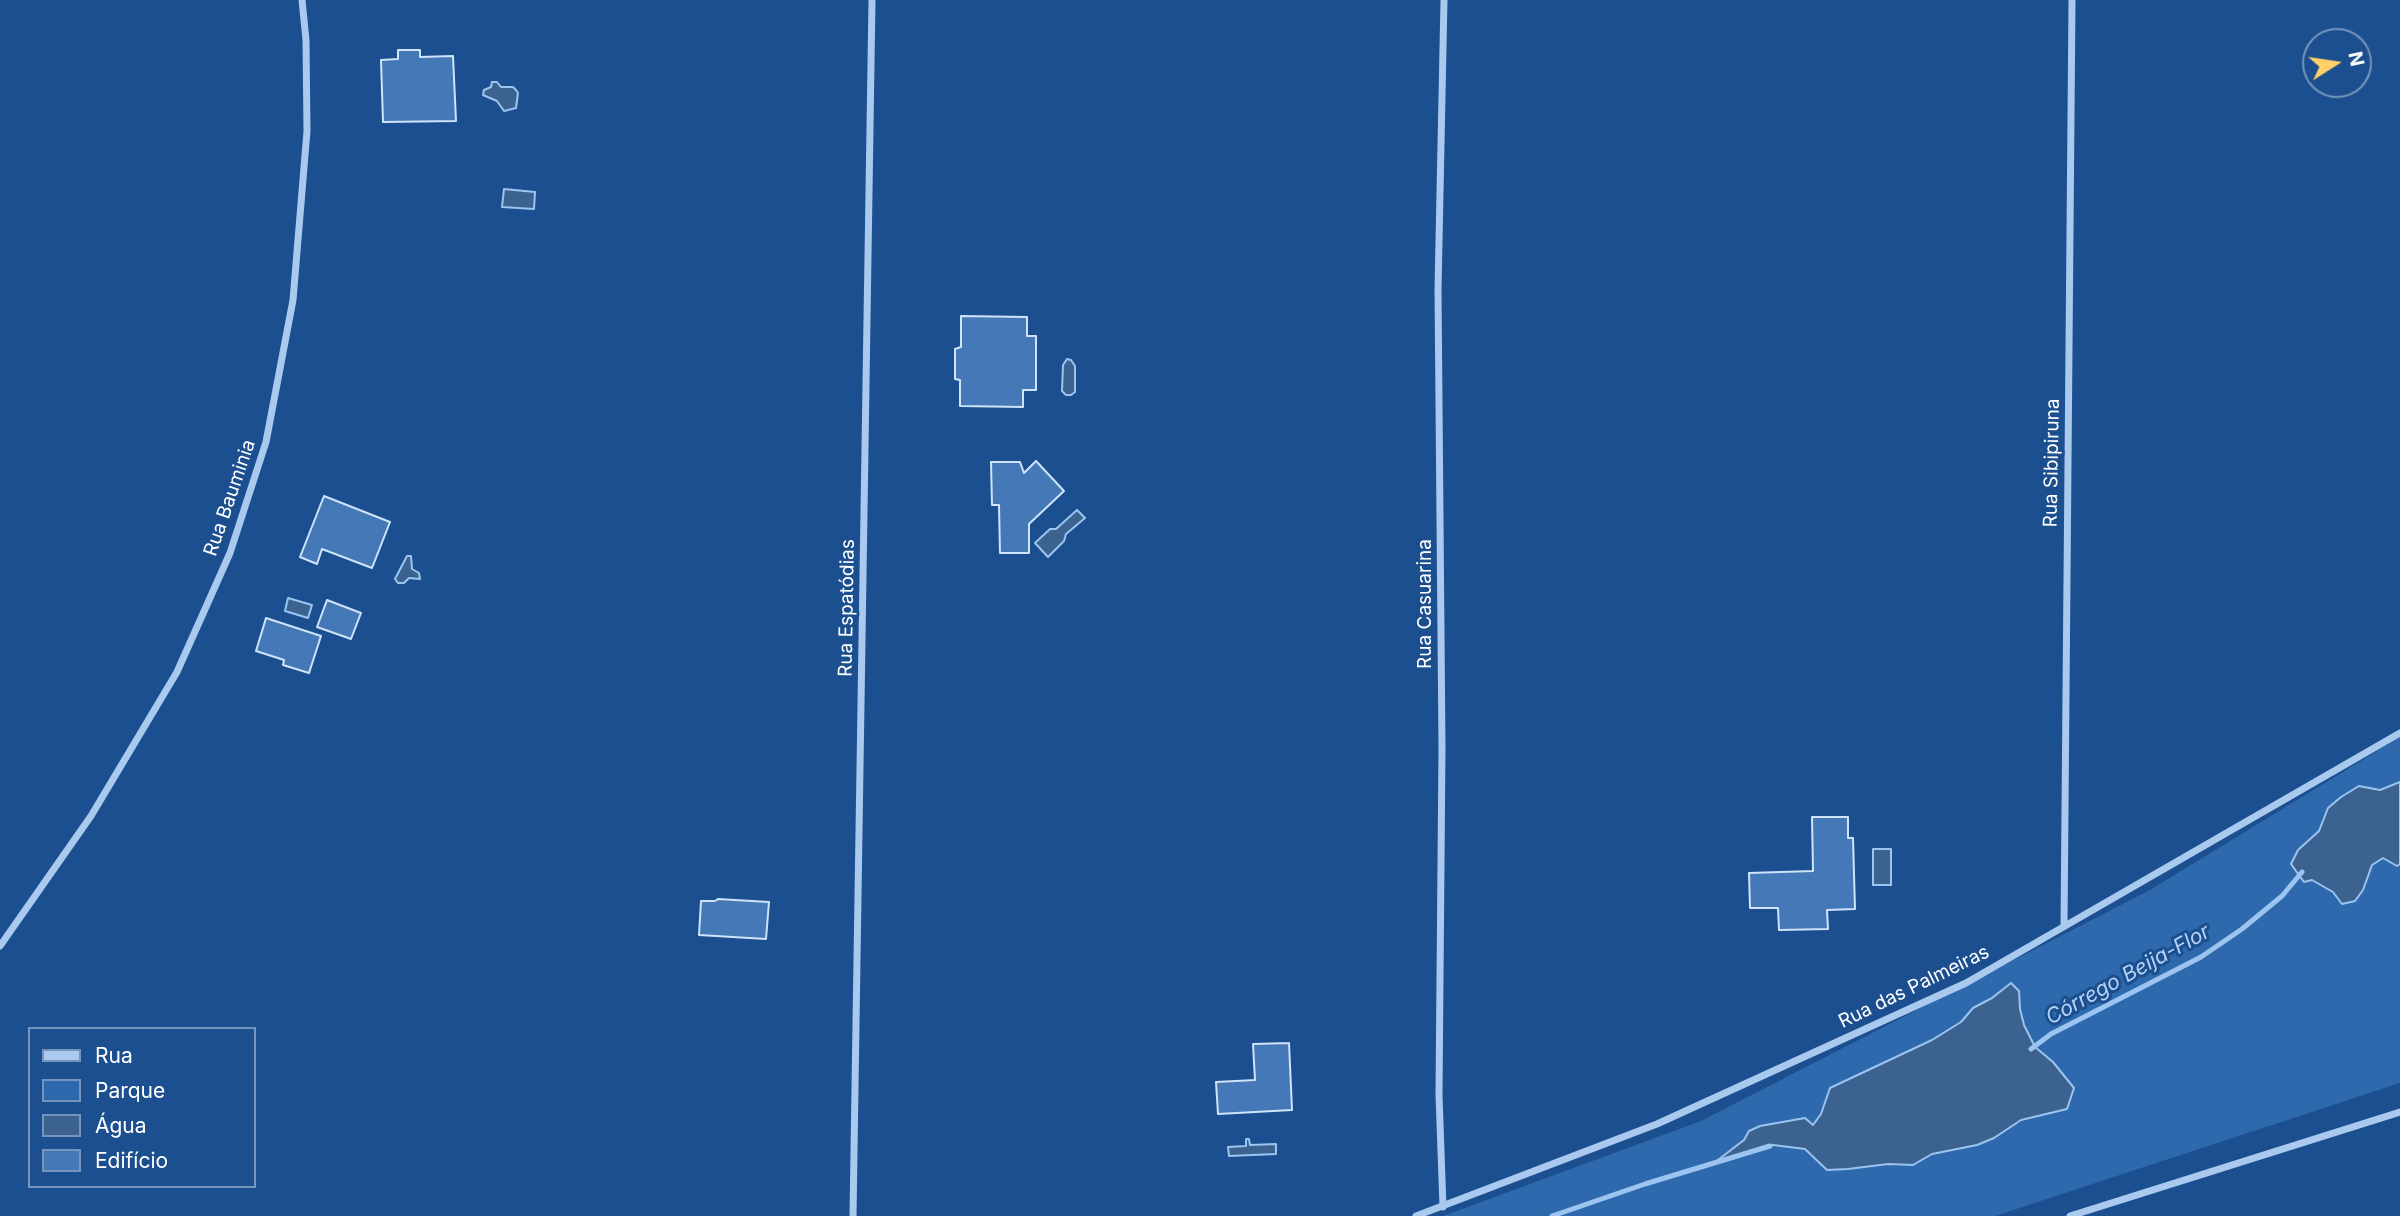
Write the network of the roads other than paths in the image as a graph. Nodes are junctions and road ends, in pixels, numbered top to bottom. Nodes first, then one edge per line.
1 (302, 0) edge
2 (872, 0) edge
3 (1444, 0) edge
4 (2072, 0) edge
5 (2400, 733) edge
6 (2064, 925) junction
7 (0, 946) edge
8 (2400, 1112) edge
9 (1443, 1207) junction
10 (853, 1216) edge
11 (1416, 1216) edge
12 (2070, 1216) edge

1 - 7 street, Rua Bauminia
2 - 10 street, Rua Espatódias
3 - 9 street, Rua Casuarina
4 - 6 street, Rua Sibipiruna
5 - 6 street, Rua das Palmeiras
6 - 9 street, Rua das Palmeiras
8 - 12 street
9 - 11 street, Rua das Palmeiras

